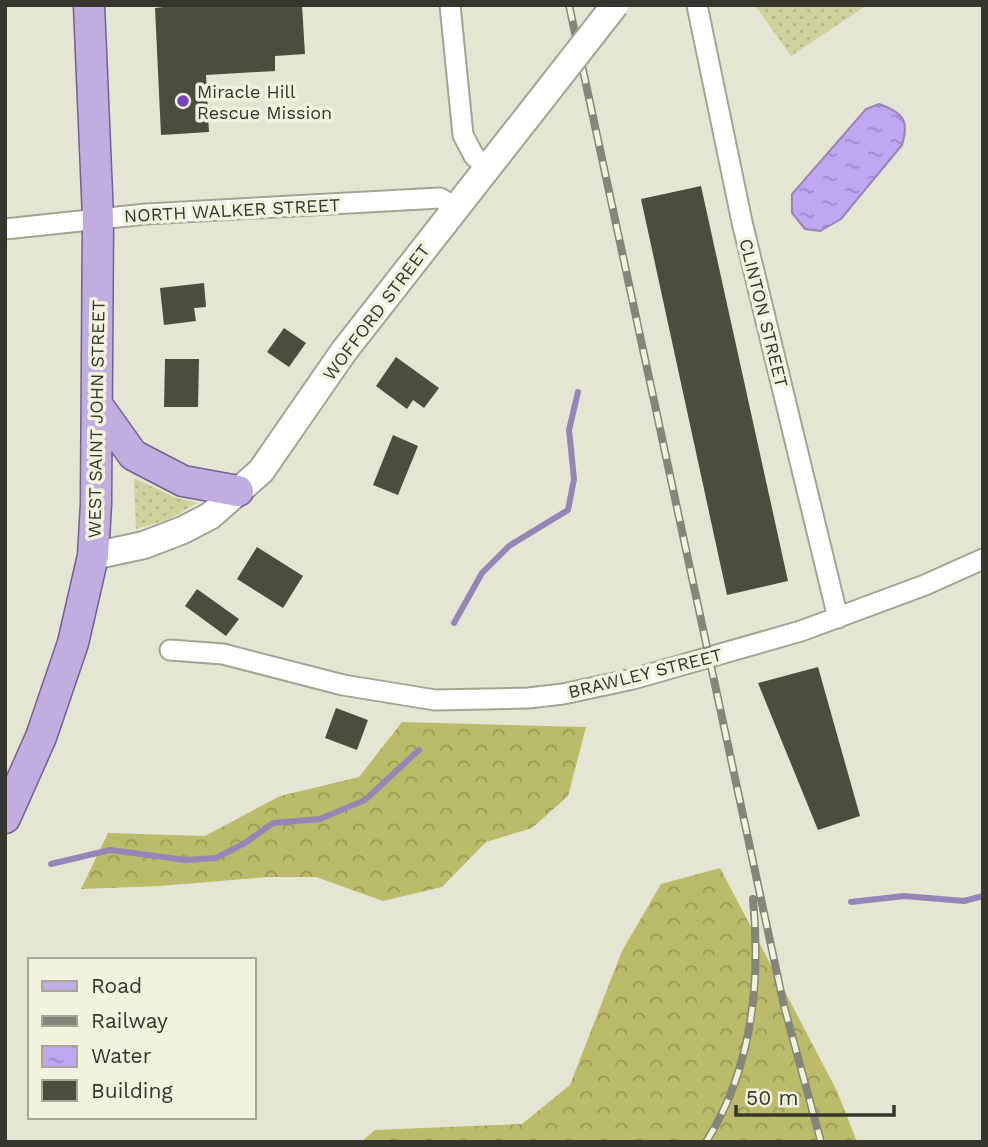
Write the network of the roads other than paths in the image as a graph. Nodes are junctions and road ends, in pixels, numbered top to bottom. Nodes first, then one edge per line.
1 (89, 5) edge
2 (450, 5) edge
3 (615, 5) edge
4 (697, 5) edge
5 (488, 168) junction
6 (457, 208) junction
7 (98, 218) junction
8 (5, 229) edge
9 (97, 406) junction
10 (238, 491) junction
11 (93, 556) junction
12 (983, 559) edge
13 (838, 618) junction
14 (170, 650) dead end
15 (5, 818) edge

1 - 7 main road, WEST SAINT JOHN STREET
2 - 5 street
3 - 5 street, WOFFORD STREET, bridge
4 - 13 street, CLINTON STREET
5 - 6 street, WOFFORD STREET
6 - 7 street, NORTH WALKER STREET
6 - 10 street, WOFFORD STREET
7 - 8 street, NORTH WALKER STREET
7 - 9 main road, WEST SAINT JOHN STREET
9 - 10 main road
9 - 11 main road, WEST SAINT JOHN STREET
10 - 11 street, WOFFORD STREET
11 - 15 main road, WEST SAINT JOHN STREET
12 - 13 street, BRAWLEY STREET
13 - 14 street, BRAWLEY STREET

